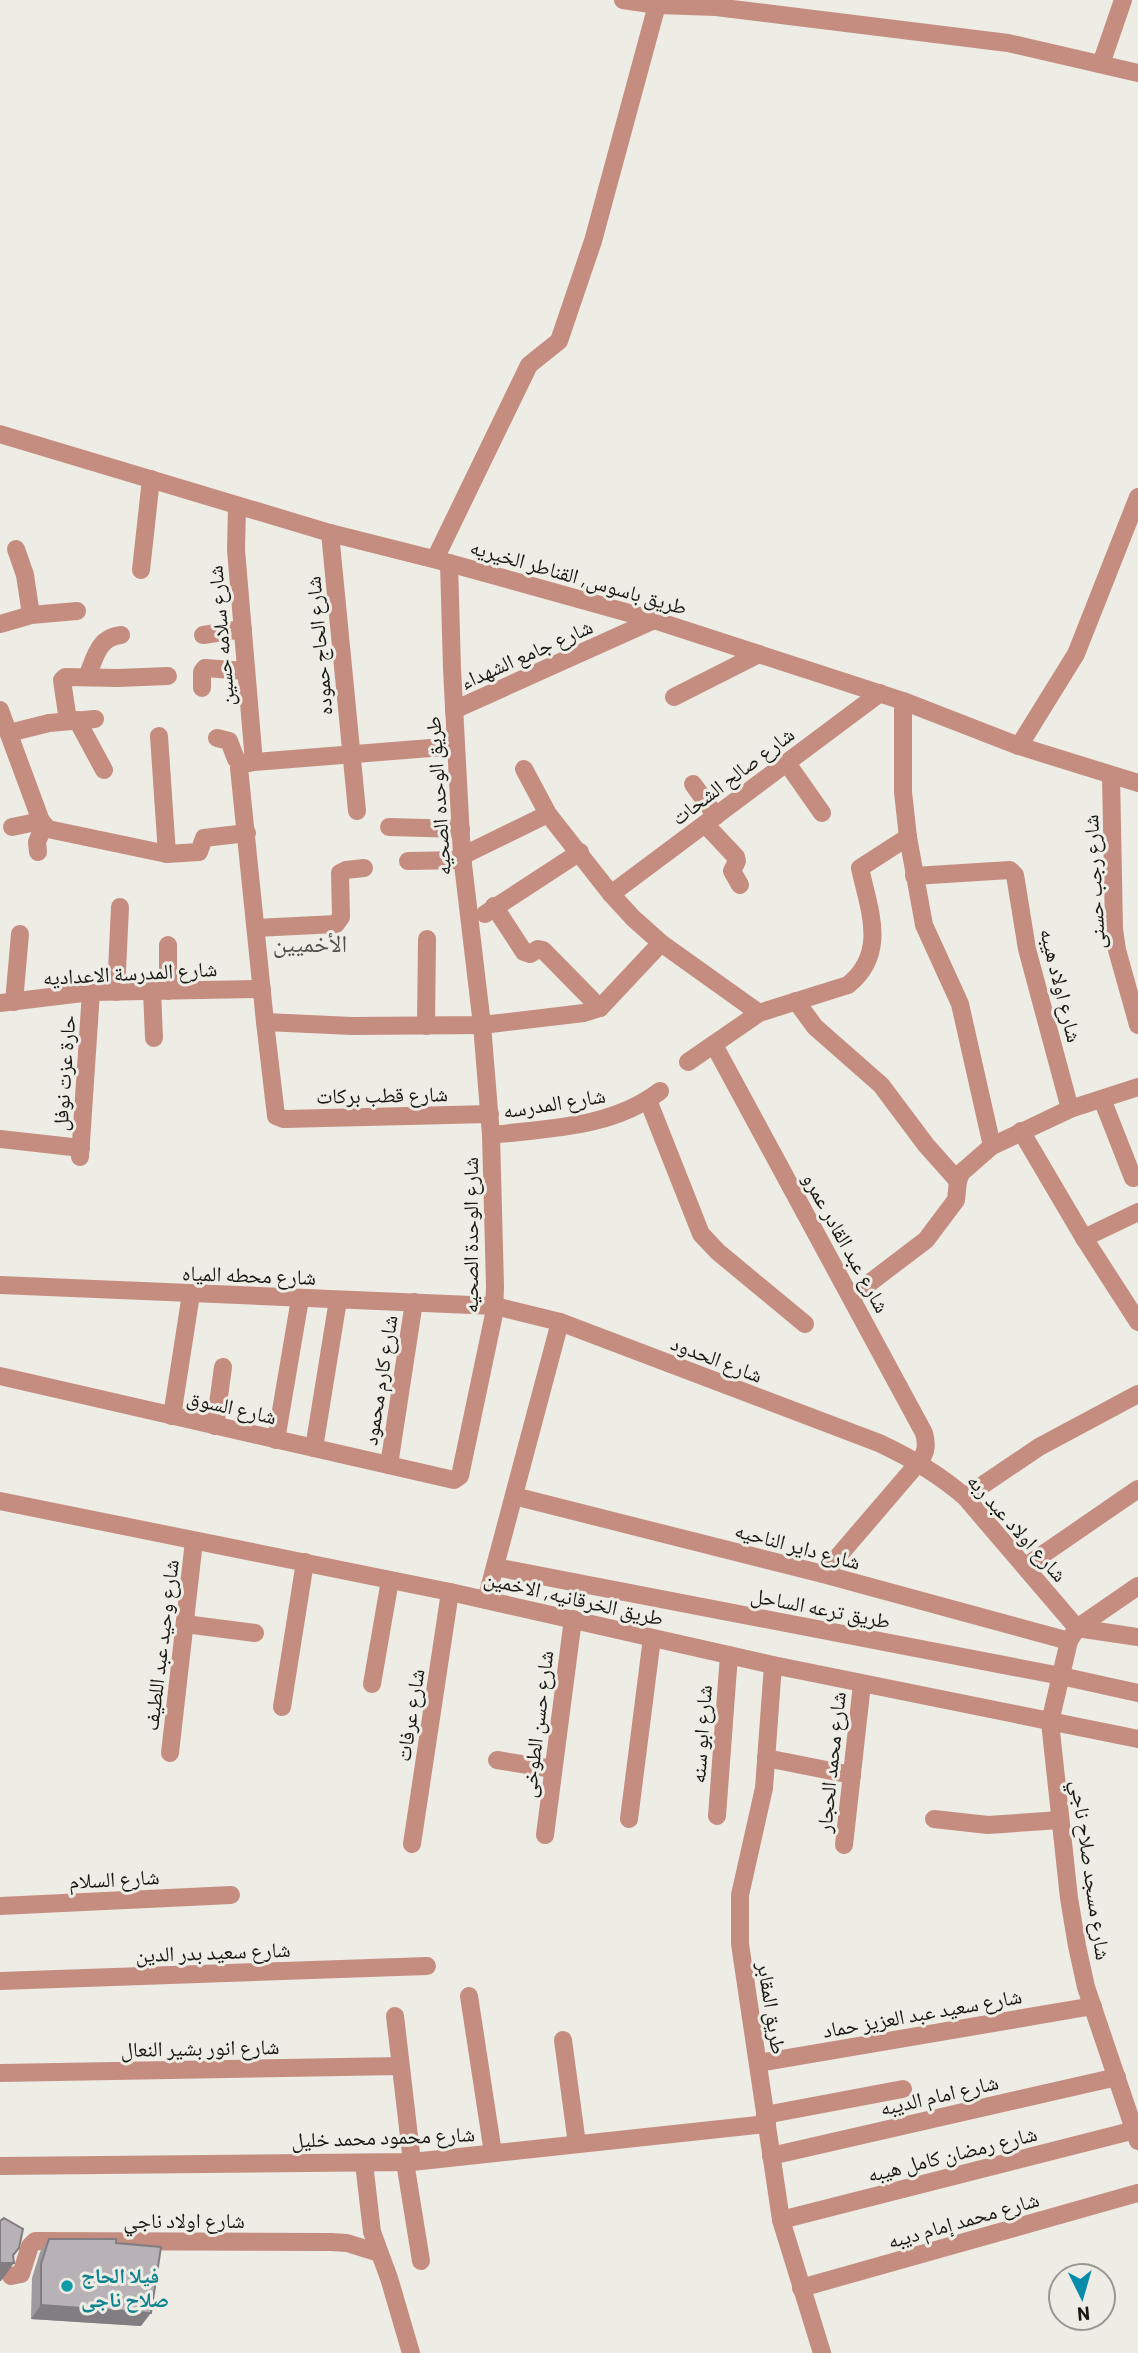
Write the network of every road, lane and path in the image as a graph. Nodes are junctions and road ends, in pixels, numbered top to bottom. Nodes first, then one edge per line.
1 (623, 0) edge
2 (1123, 0) edge
3 (657, 5) junction
4 (1101, 64) junction
5 (1138, 73) edge
6 (3, 437) edge
7 (151, 479) junction
8 (1138, 497) edge
9 (237, 506) junction
10 (330, 533) junction
11 (16, 549) dead end
12 (442, 561) junction
13 (141, 570) dead end
14 (77, 611) dead end
15 (31, 615) junction
16 (654, 620) junction
17 (0, 624) edge
18 (243, 629) junction
19 (121, 635) dead end
20 (203, 635) dead end
21 (759, 654) junction
22 (246, 671) junction
23 (168, 676) dead end
24 (87, 677) junction
25 (202, 688) dead end
26 (880, 694) junction
27 (674, 696) dead end
28 (904, 701) junction
29 (0, 710) edge
30 (454, 710) junction
31 (80, 720) junction
32 (159, 736) dead end
33 (217, 737) dead end
34 (7, 743) edge
35 (456, 746) junction
36 (1019, 746) junction
37 (351, 754) junction
38 (246, 763) junction
39 (787, 763) junction
40 (524, 769) dead end
41 (104, 770) dead end
42 (1111, 776) junction
43 (1138, 783) edge
44 (693, 784) dead end
45 (356, 811) dead end
46 (822, 813) dead end
47 (548, 814) junction
48 (710, 820) junction
49 (43, 823) junction
50 (12, 827) dead end
51 (389, 827) dead end
52 (461, 829) junction
53 (247, 833) junction
54 (908, 836) junction
55 (38, 852) dead end
56 (580, 852) junction
57 (167, 854) junction
58 (462, 858) junction
59 (408, 861) dead end
60 (365, 868) dead end
61 (914, 876) junction
62 (740, 885) dead end
63 (611, 894) junction
64 (494, 906) junction
65 (120, 907) dead end
66 (471, 925) junction
67 (256, 928) junction
68 (20, 934) dead end
69 (427, 939) dead end
70 (661, 943) junction
71 (168, 945) dead end
72 (262, 989) junction
73 (160, 991) junction
74 (91, 992) junction
75 (116, 992) junction
76 (796, 1001) junction
77 (7, 1003) edge
78 (600, 1008) junction
79 (759, 1013) junction
80 (265, 1022) junction
81 (482, 1025) junction
82 (1138, 1025) edge
83 (426, 1026) junction
84 (154, 1038) dead end
85 (714, 1045) junction
86 (688, 1062) dead end
87 (1138, 1087) edge
88 (1102, 1099) junction
89 (1070, 1109) junction
90 (490, 1114) junction
91 (276, 1116) joint
92 (1020, 1131) junction
93 (491, 1135) junction
94 (0, 1139) edge
95 (992, 1146) junction
96 (1133, 1178) dead end
97 (958, 1181) junction
98 (1138, 1212) edge
99 (1084, 1238) junction
100 (0, 1284) edge
101 (191, 1294) junction
102 (851, 1297) junction
103 (300, 1299) junction
104 (338, 1300) junction
105 (414, 1302) junction
106 (495, 1306) junction
107 (1135, 1311) edge
108 (560, 1322) junction
109 (806, 1324) dead end
110 (223, 1367) dead end
111 (0, 1376) edge
112 (1138, 1394) edge
113 (172, 1416) junction
114 (215, 1426) junction
115 (276, 1440) junction
116 (314, 1448) junction
117 (919, 1462) junction
118 (389, 1465) junction
119 (454, 1480) joint
120 (1138, 1489) edge
121 (514, 1496) junction
122 (965, 1497) junction
123 (0, 1500) edge
124 (194, 1542) junction
125 (305, 1562) junction
126 (1026, 1566) junction
127 (495, 1567) junction
128 (823, 1574) junction
129 (390, 1580) junction
130 (1138, 1586) edge
131 (450, 1592) junction
132 (486, 1600) junction
133 (573, 1619) junction
134 (185, 1624) junction
135 (255, 1633) dead end
136 (1073, 1635) junction
137 (652, 1637) junction
138 (1138, 1637) edge
139 (729, 1655) junction
140 (773, 1665) junction
141 (1061, 1676) junction
142 (372, 1684) dead end
143 (862, 1684) junction
144 (1138, 1693) edge
145 (282, 1707) dead end
146 (1050, 1722) junction
147 (1138, 1740) edge
148 (170, 1753) dead end
149 (766, 1758) junction
150 (497, 1760) dead end
151 (553, 1769) junction
152 (852, 1775) junction
153 (717, 1816) dead end
154 (629, 1819) dead end
155 (934, 1819) dead end
156 (1060, 1820) junction
157 (545, 1835) dead end
158 (412, 1844) dead end
159 (844, 1845) dead end
160 (231, 1895) dead end
161 (0, 1906) edge
162 (428, 1966) dead end
163 (0, 1981) edge
164 (470, 1996) dead end
165 (1093, 2006) junction
166 (395, 2016) dead end
167 (563, 2040) dead end
168 (759, 2063) junction
169 (400, 2066) junction
170 (0, 2073) edge
171 (1117, 2077) junction
172 (903, 2089) dead end
173 (766, 2120) junction
174 (1136, 2135) edge
175 (577, 2144) junction
176 (492, 2153) junction
177 (771, 2156) junction
178 (408, 2162) junction
179 (364, 2163) junction
180 (0, 2166) edge
181 (1138, 2193) edge
182 (781, 2220) junction
183 (379, 2253) junction
184 (421, 2261) dead end
185 (11, 2276) edge
186 (801, 2288) junction
187 (411, 2353) edge
188 (822, 2353) edge

1 - 3 street
2 - 4 street
3 - 4 street
3 - 12 street
4 - 5 street
6 - 7 street, طريق باسوس, القناطر الخيريه
7 - 9 street, طريق باسوس, القناطر الخيريه
7 - 13 street
8 - 36 street
9 - 10 street, طريق باسوس, القناطر الخيريه
9 - 18 street, شارع سلامه حسين
10 - 12 street, طريق باسوس, القناطر الخيريه
10 - 37 street, شارع الحاج حموده
11 - 15 street
12 - 16 street, طريق باسوس, القناطر الخيريه
12 - 30 street, طريق الوحده الصحيه
14 - 15 street
15 - 17 street
16 - 21 street, طريق باسوس, القناطر الخيريه
16 - 30 street, شارع جامع الشهداء
18 - 20 street
18 - 22 street, شارع سلامه حسين
19 - 24 street
21 - 26 street, طريق باسوس, القناطر الخيريه
21 - 27 street
22 - 25 street
22 - 38 street, شارع سلامه حسين
23 - 24 street
24 - 31 street
26 - 28 street, طريق باسوس, القناطر الخيريه
26 - 39 street, شارع صالح الشحات
28 - 36 street, طريق باسوس, القناطر الخيريه
28 - 54 street
29 - 34 street
30 - 35 street, طريق الوحده الصحيه
31 - 34 street
31 - 41 street
32 - 57 street
33 - 38 street
34 - 49 street
35 - 37 street
35 - 52 street, طريق الوحده الصحيه
36 - 42 street, طريق باسوس, القناطر الخيريه
37 - 38 street
37 - 45 street, شارع الحاج حموده
38 - 53 street, شارع سلامه حسين
39 - 46 street
39 - 48 street, شارع صالح الشحات
40 - 47 street
42 - 43 street, طريق باسوس, القناطر الخيريه
42 - 82 street, شارع رجب حسنى
44 - 48 street
47 - 56 street
47 - 58 street
48 - 62 street
48 - 63 street, شارع صالح الشحات
49 - 50 street
49 - 55 street
49 - 57 street
51 - 52 street
52 - 58 street, طريق الوحده الصحيه
53 - 57 street
53 - 67 street, شارع سلامه حسين
54 - 61 street
54 - 76 street
56 - 63 street
56 - 64 street
58 - 59 street
58 - 66 street, طريق الوحده الصحيه
60 - 67 street
61 - 89 street, شارع اولاد هيبه
61 - 95 street
63 - 70 street
64 - 66 street
64 - 78 street
65 - 75 street
66 - 81 street, طريق الوحده الصحيه
67 - 72 street, شارع سلامه حسين
68 - 77 street
69 - 83 street
70 - 78 street
70 - 79 street
71 - 73 street
72 - 73 street, شارع المدرسة الاعداديه
72 - 80 street, شارع سلامه حسين
73 - 75 street, شارع المدرسة الاعداديه
73 - 84 street
74 - 75 street, شارع المدرسة الاعداديه
74 - 77 street, شارع المدرسة الاعداديه
74 - 94 street, حارة عزت نوفل
76 - 79 street
76 - 97 street
78 - 81 street
79 - 85 street
80 - 83 street
80 - 91 street, شارع سلامه حسين
81 - 83 street
81 - 90 street, شارع الوحدة الصحيه
85 - 86 street
85 - 102 street, شارع عبد القادر عمرو
87 - 88 street
88 - 89 street
88 - 96 street
89 - 92 street
90 - 91 street, شارع قطب بركات
90 - 93 street, شارع الوحدة الصحيه
92 - 95 street
92 - 99 street
93 - 106 street, شارع الوحدة الصحيه
93 - 109 street, شارع المدرسه
95 - 97 street
97 - 102 street
98 - 99 street
99 - 107 street
100 - 101 street, شارع محطه المياه
101 - 103 street, شارع محطه المياه
101 - 113 street
102 - 117 street, شارع عبد القادر عمرو
103 - 104 street, شارع محطه المياه
103 - 115 street
104 - 105 street, شارع محطه المياه
104 - 116 street
105 - 106 street, شارع محطه المياه
105 - 118 street, شارع كارم محمود
106 - 108 street, شارع الحدود
106 - 119 street, شارع الوحدة الصحيه
108 - 117 street, شارع الحدود
108 - 121 street
110 - 114 street
111 - 113 street, شارع السوق
112 - 122 street
113 - 114 street, شارع السوق
114 - 115 street, شارع السوق
115 - 116 street, شارع السوق
116 - 118 street, شارع السوق
117 - 122 street, شارع اولاد عبد ربه
117 - 128 street
118 - 119 street, شارع السوق
120 - 126 street
121 - 127 street
121 - 128 street, شارع داير الناحيه
122 - 126 street, شارع اولاد عبد ربه
123 - 124 street, طريق الخرقانيه, الاخمين
124 - 125 street, طريق الخرقانيه, الاخمين
124 - 134 street, شارع وحيد عبد اللطيف
125 - 129 street, طريق الخرقانيه, الاخمين
125 - 145 street
126 - 136 street, شارع اولاد عبد ربه
127 - 132 street
127 - 141 street, طريق ترعه الساحل
128 - 136 street, شارع داير الناحيه
129 - 131 street, طريق الخرقانيه, الاخمين
129 - 142 street
130 - 136 street
131 - 132 street, طريق الخرقانيه, الاخمين
131 - 158 street, شارع عرفات
132 - 133 street, طريق الخرقانيه, الاخمين
133 - 137 street, طريق الخرقانيه, الاخمين
133 - 151 street, شارع حسن الطوخى
134 - 135 street
134 - 148 street, شارع وحيد عبد اللطيف
136 - 138 street, شارع داير الناحيه
136 - 141 street, شارع مسجد صلاح ناجي
137 - 139 street, طريق الخرقانيه, الاخمين
137 - 154 street
139 - 140 street, طريق الخرقانيه, الاخمين
139 - 153 street, شارع ابو سنه
140 - 143 street, طريق الخرقانيه, الاخمين
140 - 149 street, طريق المقابر
141 - 144 street, طريق ترعه الساحل
141 - 146 street, شارع مسجد صلاح ناجي
143 - 146 street, طريق الخرقانيه, الاخمين
143 - 152 street, شارع محمد الحجار
146 - 147 street, طريق الخرقانيه, الاخمين
146 - 156 street, شارع مسجد صلاح ناجي
149 - 152 street
149 - 168 street, طريق المقابر
150 - 151 street
151 - 157 street, شارع حسن الطوخى
152 - 159 street, شارع محمد الحجار
155 - 156 street
156 - 165 street, شارع مسجد صلاح ناجي
160 - 161 street, شارع السلام
162 - 163 street, شارع سعيد بدر الدين
164 - 176 street
165 - 168 street, شارع سعيد عبد العزيز حماد
165 - 171 street, شارع مسجد صلاح ناجي
166 - 169 street
167 - 175 street
168 - 173 street, طريق المقابر
169 - 170 street, شارع انور بشير النعال
169 - 178 street
171 - 174 street, شارع مسجد صلاح ناجي
171 - 177 street, شارع امام الديبه
172 - 173 street, شارع محمود محمد خليل
173 - 175 street, شارع محمود محمد خليل
173 - 177 street, طريق المقابر
174 - 182 street, شارع رمضان كامل هيبه
175 - 176 street, شارع محمود محمد خليل
176 - 178 street, شارع محمود محمد خليل
177 - 182 street, طريق المقابر
178 - 179 street, شارع محمود محمد خليل
178 - 184 street
179 - 180 street, شارع محمود محمد خليل
179 - 183 street
181 - 186 street, شارع محمد إمام ديبه
182 - 186 street, طريق المقابر
183 - 185 street, شارع اولاد ناجي
183 - 187 street
186 - 188 street, طريق المقابر

